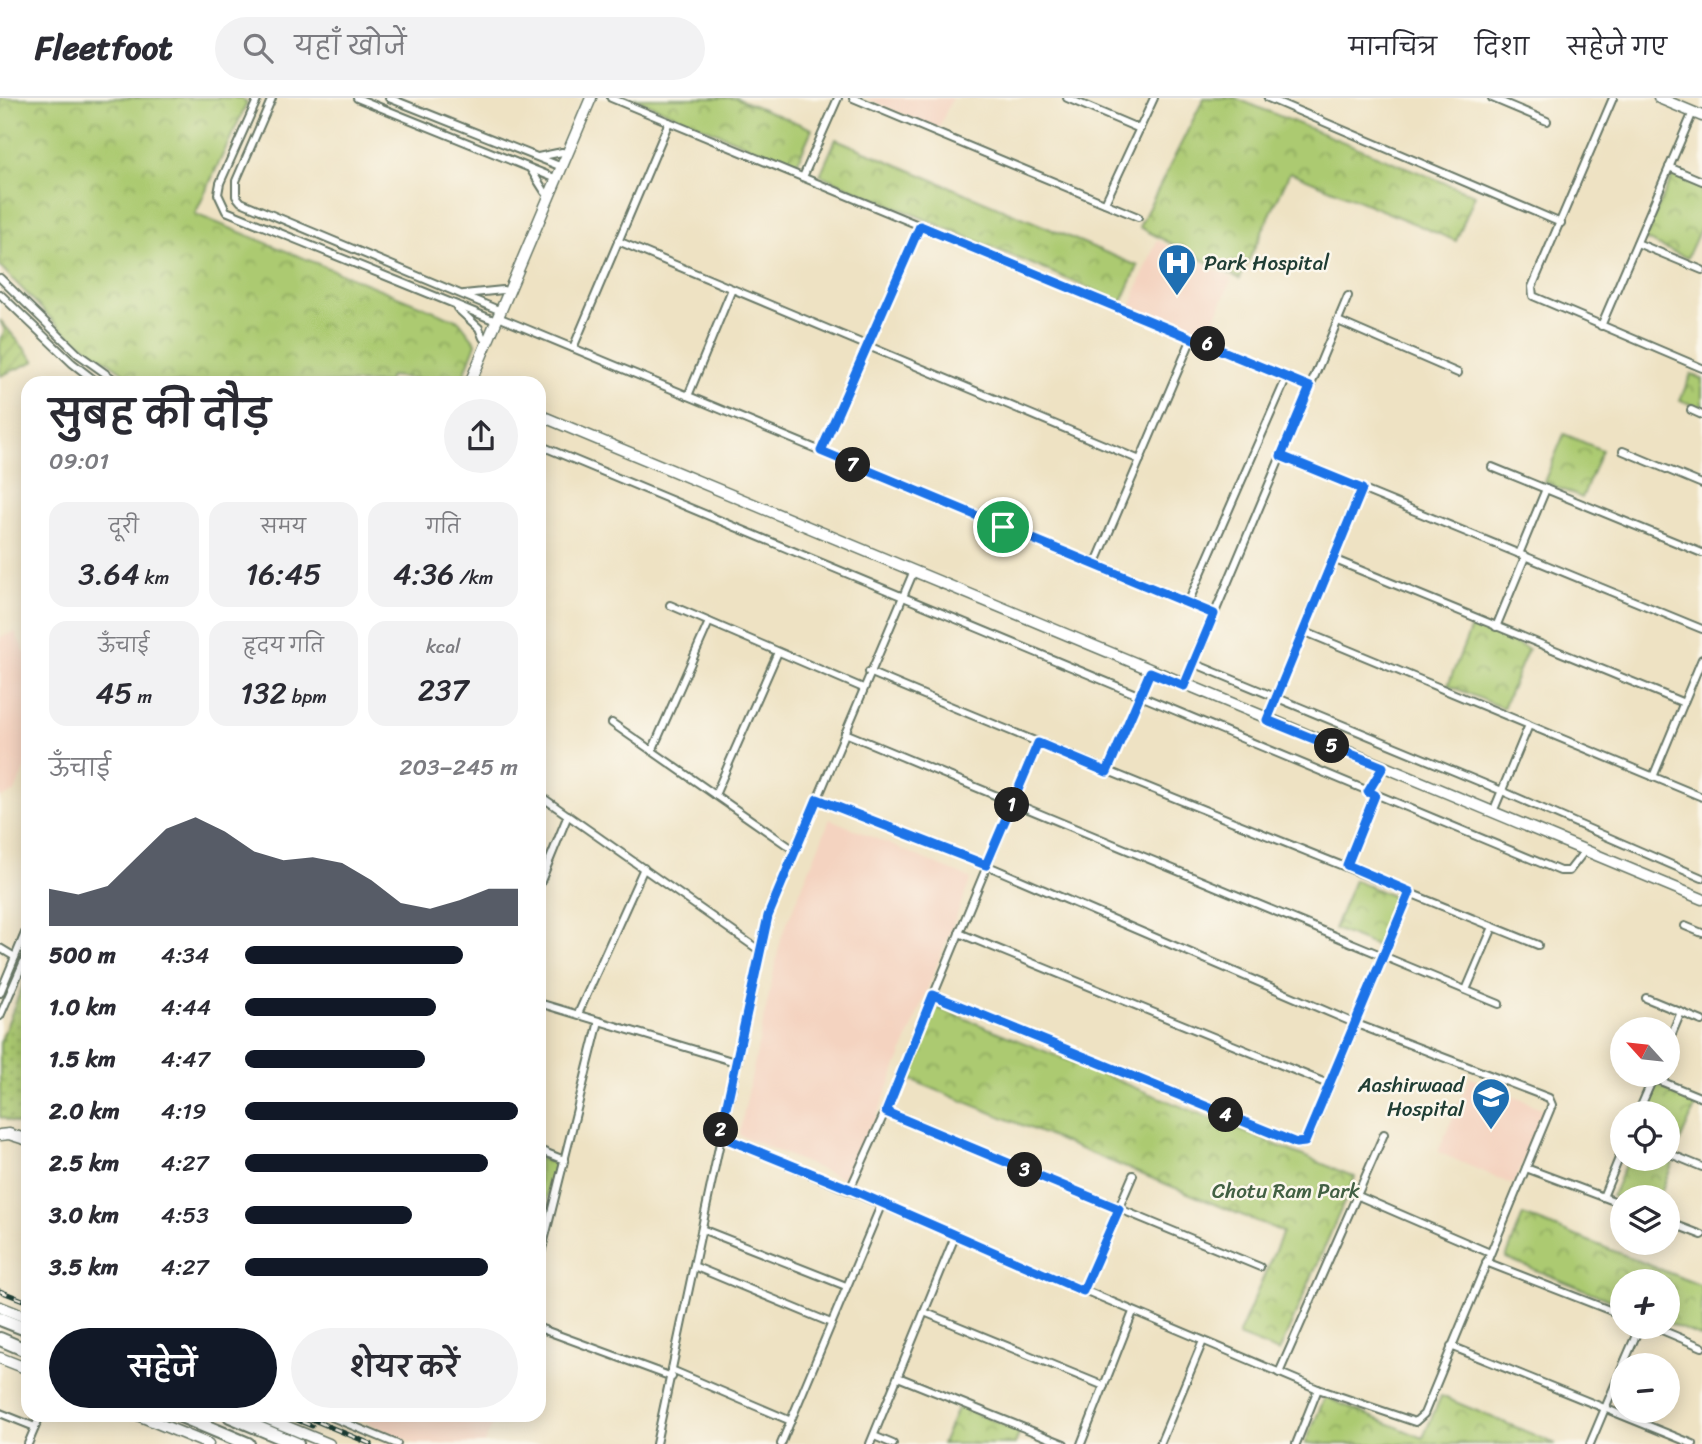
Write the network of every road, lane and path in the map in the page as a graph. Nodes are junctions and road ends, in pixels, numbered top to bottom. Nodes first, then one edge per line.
1 (258, 98) edge
2 (272, 98) edge
3 (357, 98) edge
4 (389, 98) edge
5 (584, 98) edge
6 (591, 98) edge
7 (611, 98) edge
8 (838, 98) edge
9 (853, 98) edge
10 (1067, 98) edge
11 (1154, 98) edge
12 (1268, 98) edge
13 (1492, 98) edge
14 (1613, 98) edge
15 (1659, 98) edge
16 (1698, 114) edge
17 (1547, 121) dead end
18 (669, 122) junction
19 (1140, 129) junction
20 (562, 152) junction
21 (536, 157) junction
22 (559, 166) junction
23 (1669, 167) junction
24 (529, 168) junction
25 (803, 177) junction
26 (554, 178) junction
27 (1702, 181) edge
28 (544, 192) junction
29 (1105, 203) junction
30 (1138, 217) dead end
31 (1561, 223) junction
32 (920, 226) junction
33 (618, 241) junction
34 (1637, 243) junction
35 (1702, 270) edge
36 (0, 278) edge
37 (732, 289) junction
38 (503, 290) junction
39 (455, 293) junction
40 (0, 294) edge
41 (1348, 296) dead end
42 (448, 302) junction
43 (496, 315) junction
44 (1338, 321) junction
45 (1601, 326) junction
46 (483, 338) junction
47 (1192, 338) junction
48 (867, 346) junction
49 (573, 348) junction
50 (1702, 368) edge
51 (1458, 373) dead end
52 (89, 376) edge
53 (109, 376) edge
54 (467, 376) edge
55 (473, 376) edge
56 (1287, 377) junction
57 (1310, 387) junction
58 (688, 396) junction
59 (1691, 410) dead end
60 (1702, 415) edge
61 (546, 418) edge
62 (546, 448) edge
63 (821, 451) junction
64 (1623, 451) dead end
65 (1281, 456) junction
66 (1140, 460) junction
67 (1492, 467) dead end
68 (1702, 484) edge
69 (1362, 489) junction
70 (1546, 489) junction
71 (1702, 553) edge
72 (1522, 555) junction
73 (1333, 559) junction
74 (1095, 565) junction
75 (913, 573) junction
76 (902, 599) junction
77 (1188, 603) junction
78 (670, 605) dead end
79 (1214, 614) junction
80 (709, 622) junction
81 (1496, 627) junction
82 (1702, 629) edge
83 (1303, 631) junction
84 (778, 652) junction
85 (1702, 659) edge
86 (1193, 663) junction
87 (869, 672) junction
88 (1150, 672) junction
89 (1184, 686) junction
90 (863, 688) junction
91 (1139, 697) junction
92 (1275, 698) junction
93 (1684, 703) junction
94 (1267, 720) junction
95 (612, 723) dead end
96 (1529, 725) junction
97 (845, 733) junction
98 (1038, 743) junction
99 (652, 751) junction
100 (1383, 767) junction
101 (1107, 772) junction
102 (1653, 777) junction
103 (1502, 791) junction
104 (1372, 793) junction
105 (715, 795) junction
106 (1702, 797) edge
107 (817, 799) junction
108 (546, 800) edge
109 (1013, 803) junction
110 (1493, 812) junction
111 (568, 815) junction
112 (794, 850) junction
113 (1583, 853) junction
114 (986, 865) junction
115 (1347, 865) junction
116 (644, 868) junction
117 (546, 869) edge
118 (1702, 878) edge
119 (1410, 892) junction
120 (1702, 899) edge
121 (1685, 926) dead end
122 (1493, 927) junction
123 (959, 933) junction
124 (1702, 933) edge
125 (21, 943) edge
126 (1538, 946) dead end
127 (0, 948) edge
128 (759, 950) junction
129 (1382, 956) junction
130 (15, 957) junction
131 (21, 968) edge
132 (1466, 990) junction
133 (0, 993) edge
134 (933, 995) junction
135 (1646, 998) dead end
136 (1499, 1004) dead end
137 (546, 1005) edge
138 (1681, 1012) junction
139 (578, 1014) junction
140 (0, 1016) edge
141 (1679, 1017) edge
142 (599, 1021) junction
143 (1702, 1021) edge
144 (1354, 1023) junction
145 (735, 1062) junction
146 (1328, 1084) junction
147 (1678, 1087) edge
148 (1702, 1098) edge
149 (886, 1112) junction
150 (0, 1125) edge
151 (1384, 1133) dead end
152 (5, 1135) edge
153 (720, 1136) junction
154 (546, 1153) edge
155 (1680, 1158) edge
156 (564, 1160) junction
157 (1702, 1167) edge
158 (1526, 1168) junction
159 (1614, 1171) edge
160 (1133, 1175) dead end
161 (850, 1189) junction
162 (1356, 1195) junction
163 (1603, 1197) junction
164 (1610, 1200) edge
165 (882, 1203) junction
166 (1119, 1209) junction
167 (1680, 1227) edge
168 (704, 1230) junction
169 (546, 1233) edge
170 (956, 1234) junction
171 (1702, 1235) edge
172 (1490, 1253) junction
173 (1486, 1262) junction
174 (696, 1267) junction
175 (1260, 1267) dead end
176 (846, 1286) junction
177 (1083, 1291) junction
178 (0, 1307) edge
179 (1610, 1310) edge
180 (924, 1312) junction
181 (1133, 1312) junction
182 (21, 1315) edge
183 (0, 1319) edge
184 (831, 1324) junction
185 (21, 1327) edge
186 (546, 1330) edge
187 (1680, 1338) edge
188 (0, 1339) edge
189 (1203, 1341) junction
190 (1451, 1346) junction
191 (1702, 1347) edge
192 (21, 1348) edge
193 (0, 1358) edge
194 (21, 1366) edge
195 (1279, 1373) junction
196 (673, 1374) junction
197 (898, 1377) junction
198 (1104, 1387) junction
199 (1318, 1389) junction
200 (1610, 1396) edge
201 (1605, 1408) junction
202 (0, 1413) edge
203 (21, 1421) edge
204 (791, 1421) junction
205 (22, 1422) edge
206 (37, 1422) edge
207 (155, 1422) edge
208 (195, 1422) edge
209 (244, 1422) edge
210 (276, 1422) edge
211 (344, 1422) edge
212 (35, 1427) junction
213 (874, 1436) junction
214 (28, 1444) edge
215 (208, 1444) edge
216 (248, 1444) edge
217 (297, 1444) edge
218 (329, 1444) edge
219 (397, 1444) edge
220 (656, 1444) edge
221 (781, 1444) edge
222 (870, 1444) edge
223 (893, 1444) edge
224 (1064, 1444) edge
225 (1081, 1444) edge
226 (1160, 1444) edge
227 (1296, 1444) edge
228 (1590, 1444) edge
229 (1693, 1444) edge

1 - 42 street
2 - 39 street
3 - 24 street
4 - 21 street
5 - 20 street
6 - 22 street
7 - 18 street
8 - 25 street
9 - 29 street
10 - 19 street
11 - 19 street
12 - 31 street
13 - 17 street
14 - 31 street
15 - 16 street
16 - 23 street
18 - 25 street
18 - 33 street
19 - 29 street
20 - 21 street
20 - 22 street
21 - 22 street
22 - 26 street
23 - 27 street
23 - 34 street
24 - 26 street
24 - 28 street
25 - 32 street
26 - 28 street
26 - 43 street
28 - 38 street
29 - 30 street
31 - 45 street
32 - 47 street
32 - 48 street
33 - 37 street
33 - 49 street
34 - 35 street
34 - 45 street
36 - 53 street
37 - 48 street
37 - 58 street
38 - 39 street
38 - 43 street
39 - 43 street
40 - 52 street
41 - 44 street
42 - 43 street
42 - 46 street
43 - 46 street
43 - 49 street
43 - 55 street
44 - 51 street
44 - 57 street
45 - 50 street
46 - 54 street
47 - 56 street
47 - 66 street
48 - 63 street
48 - 66 street
49 - 58 street
56 - 57 street
56 - 77 street
57 - 65 street
58 - 63 street
59 - 60 street
61 - 75 street
62 - 76 street
63 - 74 street
64 - 68 street
65 - 69 street
65 - 79 street
66 - 74 street
67 - 70 street
69 - 72 street
69 - 73 street
70 - 71 street
70 - 72 street
72 - 81 street
72 - 82 street
73 - 81 street
73 - 83 street
74 - 77 street
75 - 76 street
75 - 88 street
76 - 87 street
76 - 91 street
77 - 79 street
78 - 80 street
79 - 86 street
80 - 84 street
80 - 99 street
81 - 93 street
83 - 92 street
83 - 96 street
84 - 90 street
84 - 105 street
85 - 93 street
86 - 89 street
86 - 92 street
87 - 90 street
87 - 98 street
88 - 89 street
88 - 91 street
89 - 94 street
90 - 97 street
91 - 101 street
91 - 104 street
92 - 94 street
92 - 103 street
93 - 102 street
94 - 100 street
95 - 99 street
96 - 102 street
96 - 103 street
97 - 107 street
97 - 109 street
98 - 101 street
98 - 109 street
99 - 105 street
100 - 104 street
100 - 110 street
101 - 115 street
102 - 106 street
103 - 110 street
103 - 118 street
104 - 113 street
104 - 115 street
105 - 112 street
107 - 112 street
107 - 114 street
108 - 111 street
109 - 114 street
109 - 129 street
110 - 113 street
111 - 116 street
111 - 117 street
112 - 128 street
113 - 120 street
114 - 123 street
114 - 144 street
115 - 119 street
116 - 128 street
116 - 139 street
119 - 122 street
119 - 129 street
121 - 124 street
122 - 126 street
122 - 132 street
123 - 134 street
123 - 146 street
125 - 130 street
127 - 130 street
128 - 145 street
129 - 132 street
129 - 144 street
130 - 133 street
131 - 140 street
132 - 136 street
134 - 146 street
134 - 149 street
135 - 138 street
137 - 139 street
138 - 141 street
138 - 143 street
139 - 142 street
142 - 145 street
142 - 156 street
144 - 146 street
144 - 158 street
145 - 153 street
147 - 148 street
149 - 161 street
149 - 166 street
150 - 152 street
151 - 162 street
153 - 161 street
153 - 168 street
154 - 156 street
155 - 157 street
156 - 169 street
158 - 163 street
158 - 172 street
159 - 163 street
160 - 166 street
161 - 165 street
162 - 172 street
162 - 195 street
163 - 164 street
165 - 170 street
165 - 176 street
166 - 175 street
166 - 177 street
167 - 171 street
168 - 174 street
168 - 176 street
170 - 177 street
170 - 180 street
172 - 173 street
173 - 179 street
173 - 190 street
174 - 184 street
174 - 196 street
176 - 184 street
177 - 181 street
178 - 182 street
180 - 197 street
180 - 198 street
181 - 189 street
181 - 198 street
183 - 185 highway
184 - 204 street
186 - 196 street
187 - 191 street
188 - 192 highway
189 - 195 street
189 - 226 street
190 - 199 street
190 - 201 street
193 - 194 street
195 - 199 street
196 - 204 street
196 - 220 street
197 - 213 street
197 - 224 street
198 - 225 street
199 - 227 street
200 - 201 street
201 - 228 street
201 - 229 street
202 - 203 street
204 - 221 street
205 - 212 street
206 - 212 street
207 - 215 street
208 - 216 highway
209 - 217 highway
210 - 218 street
211 - 219 street
212 - 214 street
213 - 222 street
213 - 223 street

